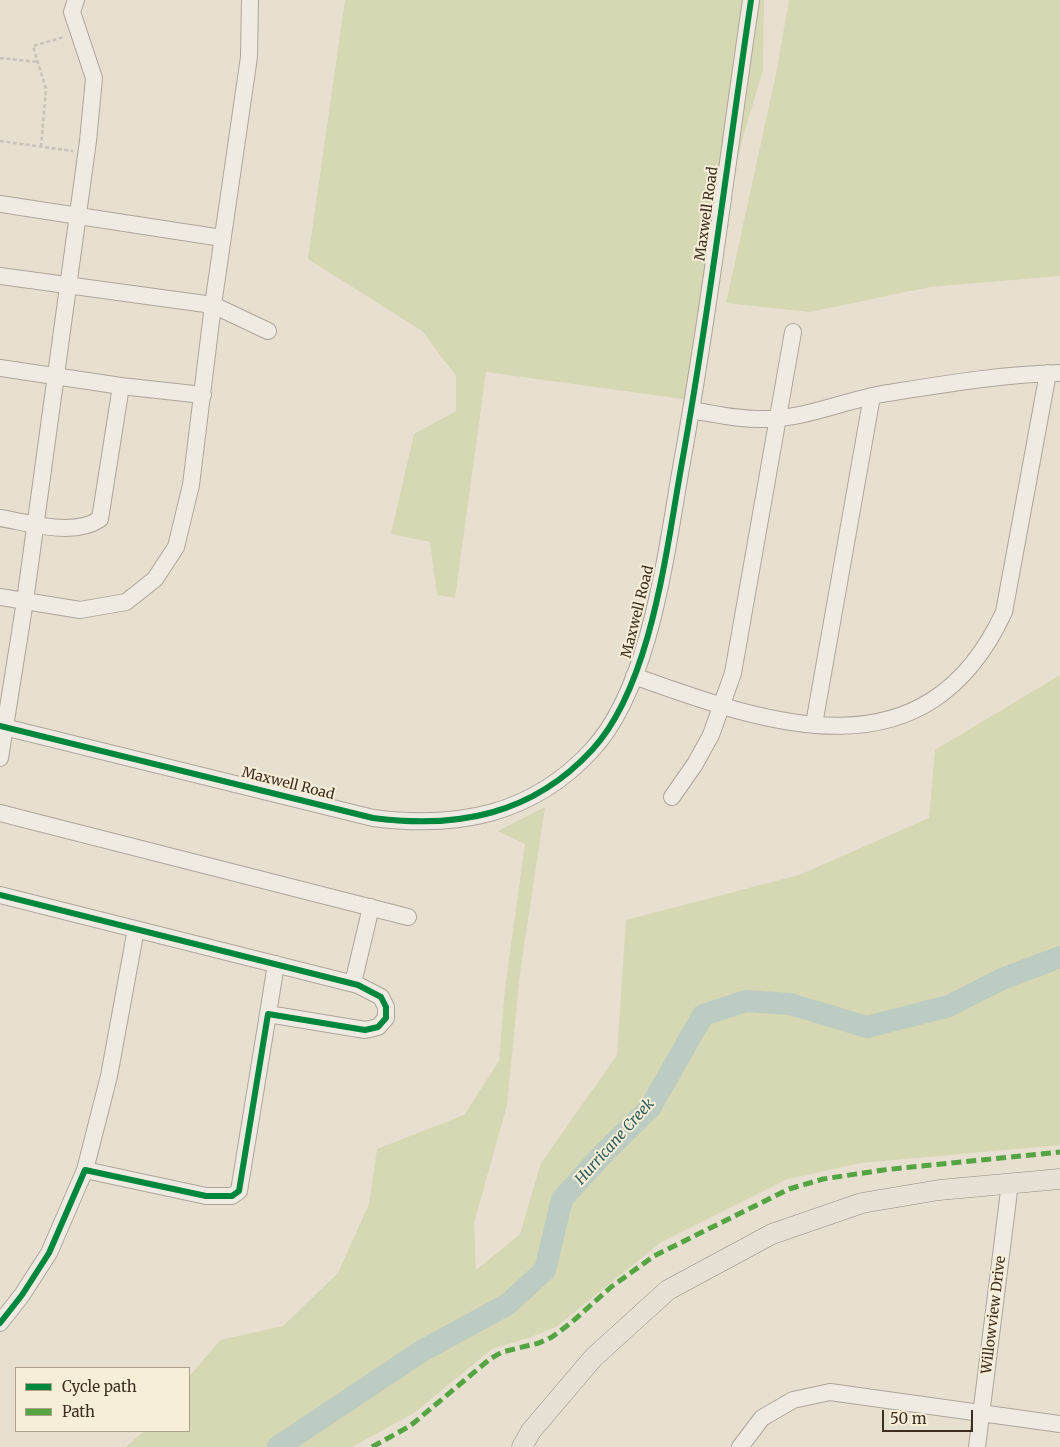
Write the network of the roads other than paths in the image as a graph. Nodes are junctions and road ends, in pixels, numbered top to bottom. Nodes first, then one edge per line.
1 (76, 0) edge
2 (250, 0) edge
3 (751, 0) edge
4 (0, 204) edge
5 (78, 215) junction
6 (222, 238) junction
7 (0, 276) edge
8 (68, 285) junction
9 (213, 305) junction
10 (268, 331) dead end
11 (793, 332) dead end
12 (0, 368) edge
13 (1054, 373) edge
14 (56, 376) junction
15 (121, 386) junction
16 (202, 396) junction
17 (872, 396) junction
18 (691, 410) junction
19 (778, 418) junction
20 (0, 518) edge
21 (36, 524) junction
22 (0, 597) edge
23 (25, 601) junction
24 (634, 676) junction
25 (721, 706) junction
26 (814, 724) junction
27 (2, 726) edge
28 (0, 758) edge
29 (672, 797) dead end
30 (0, 813) edge
31 (0, 895) edge
32 (371, 908) junction
33 (408, 917) dead end
34 (136, 929) junction
35 (276, 964) junction
36 (353, 983) junction
37 (268, 1014) junction
38 (85, 1170) junction
39 (1060, 1179) edge
40 (1010, 1184) junction
41 (0, 1322) edge
42 (982, 1414) junction
43 (1060, 1424) edge
44 (522, 1447) edge
45 (740, 1447) edge
46 (977, 1447) edge

1 - 5 street
2 - 6 street
3 - 18 street, Maxwell Road
4 - 5 street
5 - 6 street
5 - 8 street
6 - 9 street
7 - 8 street
8 - 9 street
8 - 14 street
9 - 10 street
9 - 16 street
11 - 19 street
12 - 14 street
13 - 17 street
13 - 26 street
14 - 15 street
14 - 21 street
15 - 16 street
15 - 21 street
16 - 23 street
17 - 19 street
17 - 26 street
18 - 19 street
18 - 24 street, Maxwell Road
19 - 25 street
20 - 21 street
21 - 23 street
22 - 23 street
23 - 27 street
24 - 25 street
24 - 27 street, Maxwell Road
25 - 26 street
25 - 29 street
27 - 28 street
30 - 32 street
31 - 34 street
32 - 33 street
32 - 36 street
34 - 35 street
34 - 38 street
35 - 36 street
35 - 37 street
36 - 37 street
37 - 38 street
38 - 41 street
39 - 40 main road
40 - 42 street, Willowview Drive
40 - 44 main road
42 - 43 street
42 - 45 street
42 - 46 street, Willowview Drive

